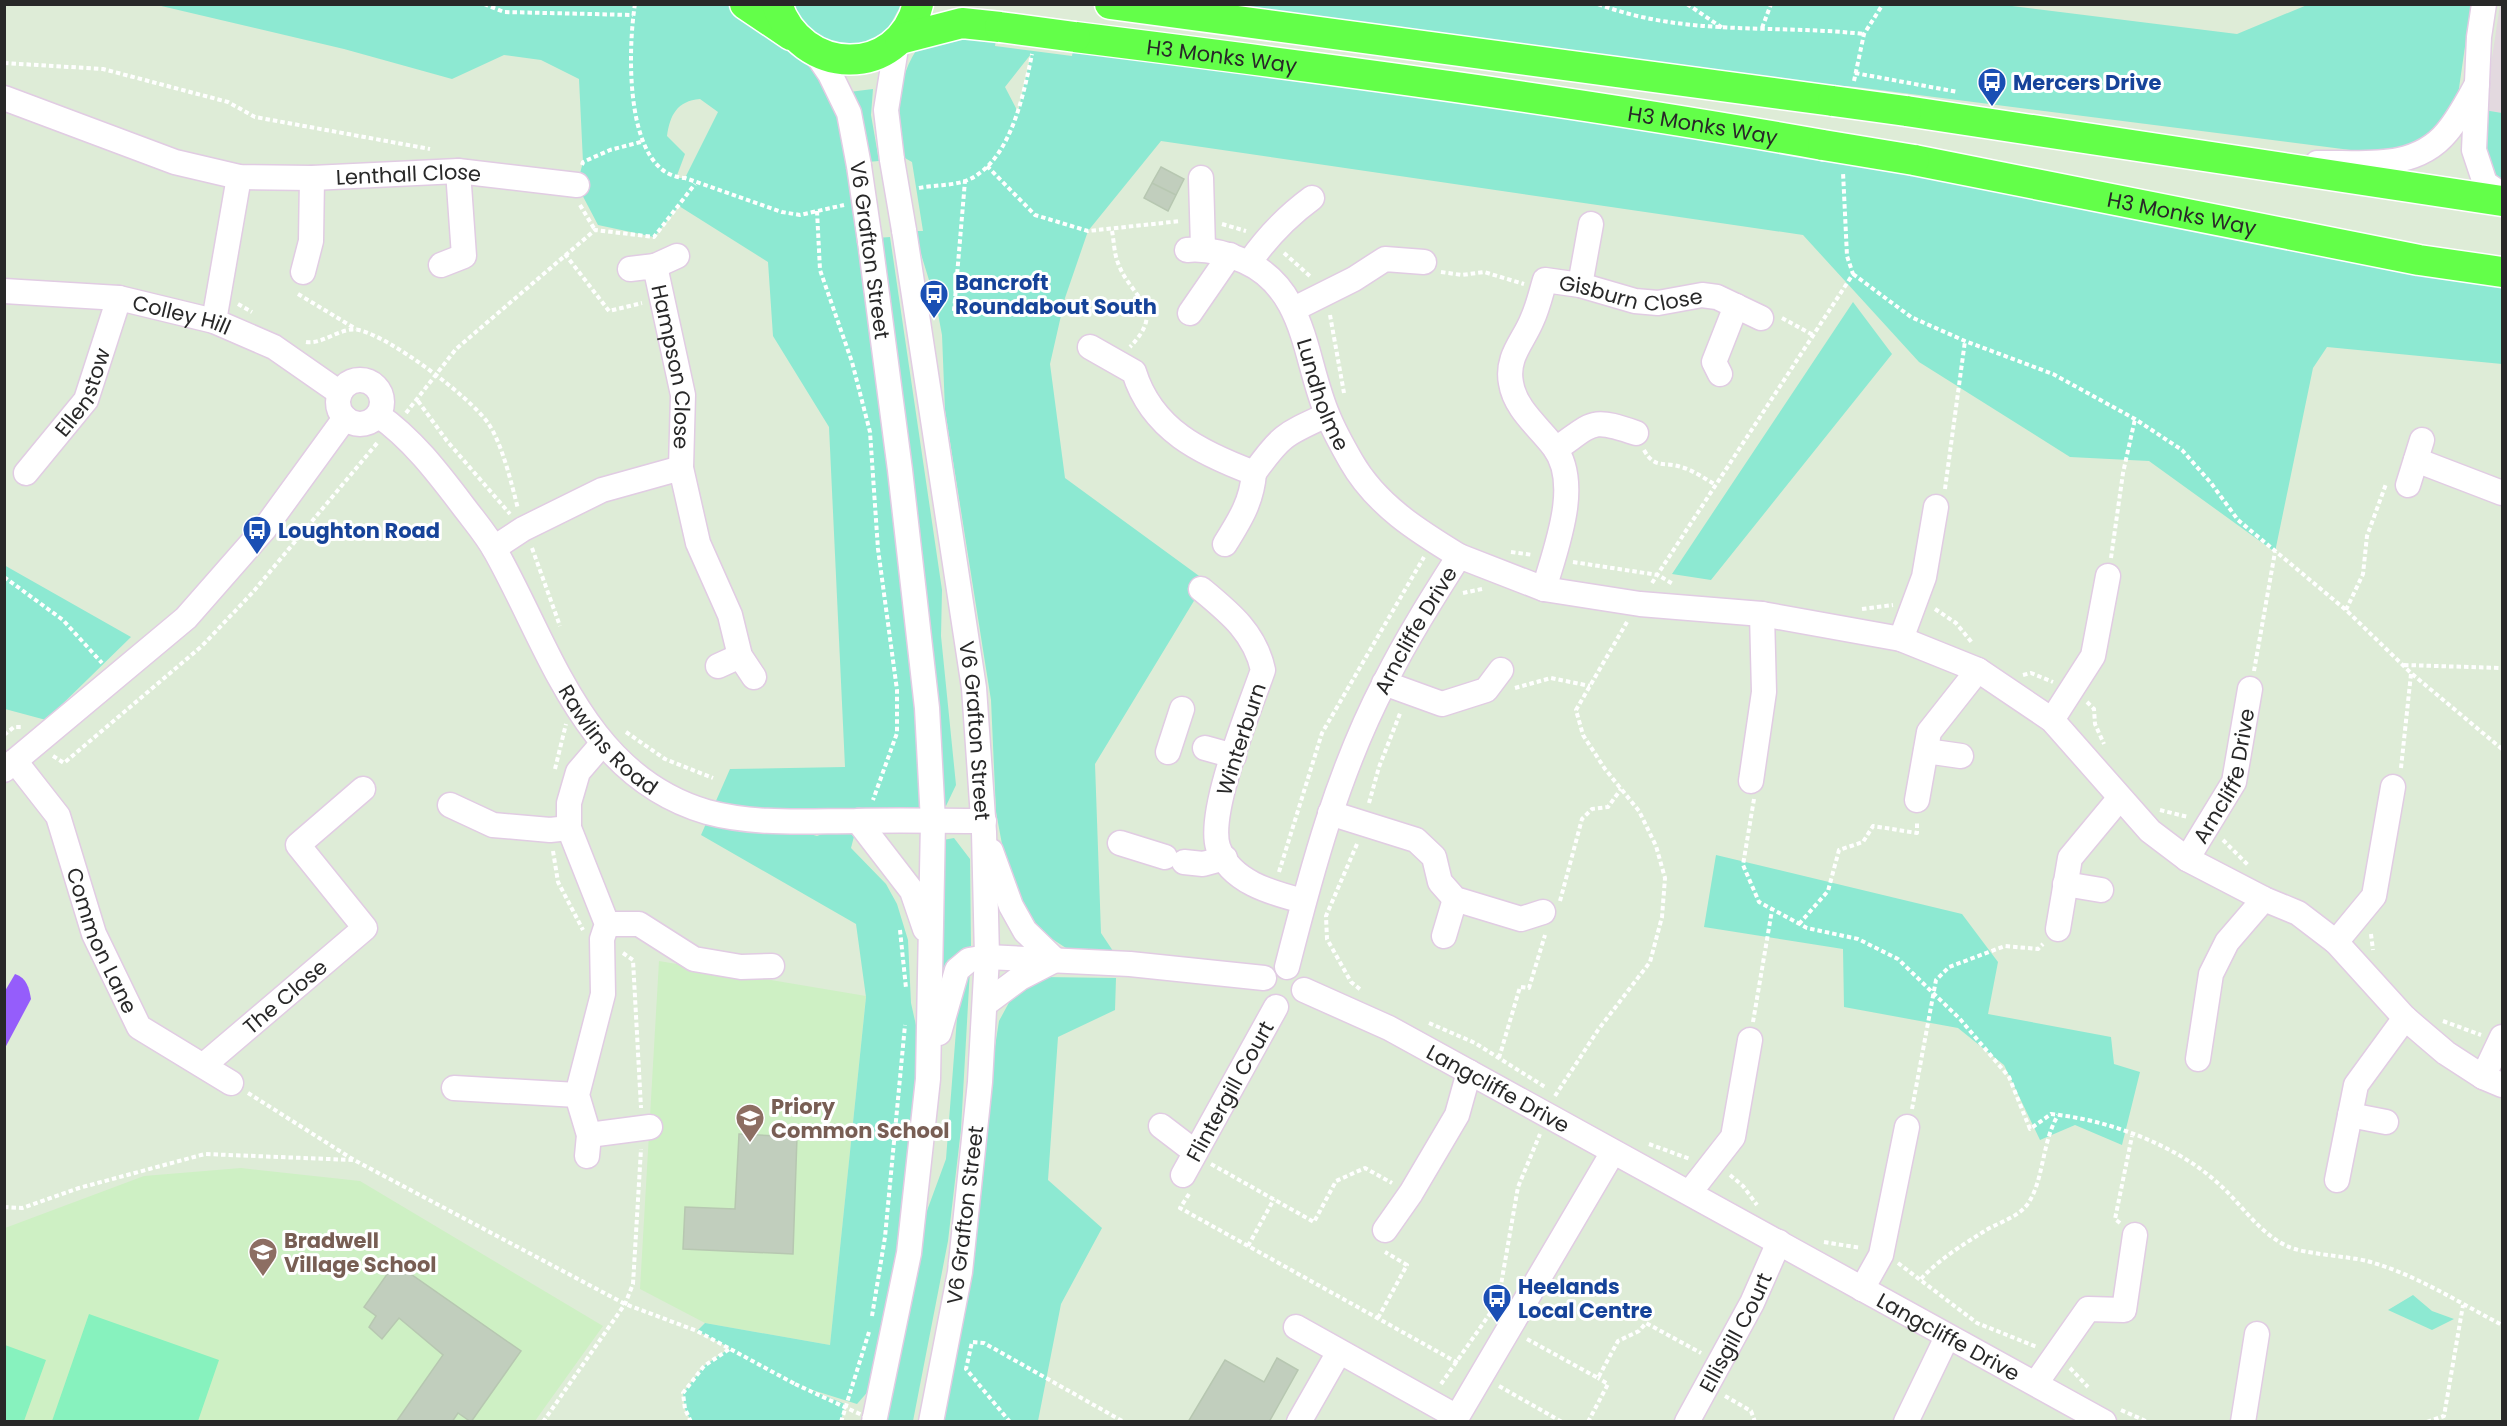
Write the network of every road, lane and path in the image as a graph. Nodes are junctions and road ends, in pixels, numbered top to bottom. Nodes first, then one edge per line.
1 (484, 4) edge
2 (635, 4) edge
3 (746, 4) edge
4 (777, 4) edge
5 (918, 4) edge
6 (1110, 4) edge
7 (1598, 4) edge
8 (1687, 4) edge
9 (1771, 4) edge
10 (2484, 4) edge
11 (633, 15) junction
12 (1762, 28) junction
13 (1725, 29) junction
14 (1864, 34) dead end
15 (898, 40) junction
16 (805, 45) junction
17 (1032, 52) dead end
18 (4, 63) edge
19 (2477, 84) junction
20 (4, 98) edge
21 (436, 150) dead end
22 (2255, 164) junction
23 (1842, 168) dead end
24 (458, 171) junction
25 (238, 177) junction
26 (312, 178) junction
27 (1202, 178) dead end
28 (965, 181) junction
29 (695, 184) junction
30 (577, 185) dead end
31 (913, 189) dead end
32 (2502, 195) edge
33 (1312, 198) dead end
34 (2502, 201) edge
35 (850, 204) dead end
36 (1592, 224) dead end
37 (1112, 231) dead end
38 (565, 254) junction
39 (677, 256) dead end
40 (1239, 259) junction
41 (1424, 262) joint
42 (441, 265) dead end
43 (655, 266) junction
44 (630, 269) dead end
45 (303, 272) joint
46 (2502, 272) edge
47 (1853, 274) junction
48 (1580, 285) junction
49 (1542, 289) junction
50 (4, 291) edge
51 (119, 298) junction
52 (663, 298) junction
53 (1736, 306) junction
54 (1294, 309) junction
55 (954, 311) dead end
56 (1190, 313) dead end
57 (1761, 318) joint
58 (214, 321) junction
59 (356, 329) dead end
60 (1813, 335) junction
61 (1965, 341) junction
62 (1090, 347) dead end
63 (1125, 367) junction
64 (1720, 374) dead end
65 (340, 393) junction
66 (418, 401) dead end
67 (378, 414) junction
68 (1327, 415) junction
69 (345, 418) junction
70 (2134, 420) junction
71 (1636, 433) joint
72 (1556, 450) junction
73 (681, 468) junction
74 (26, 473) dead end
75 (1254, 473) junction
76 (2399, 480) joint
77 (1716, 485) junction
78 (2502, 494) edge
79 (1936, 507) joint
80 (1432, 540) junction
81 (1225, 544) dead end
82 (494, 548) junction
83 (2275, 552) junction
84 (1460, 556) junction
85 (2108, 576) joint
86 (4, 577) edge
87 (1202, 589) dead end
88 (1490, 589) dead end
89 (1544, 589) junction
90 (1458, 598) dead end
91 (2346, 610) junction
92 (1633, 613) junction
93 (1762, 615) junction
94 (1617, 620) dead end
95 (1901, 639) junction
96 (740, 656) junction
97 (2403, 665) junction
98 (718, 666) dead end
99 (2502, 668) edge
100 (1501, 670) dead end
101 (1978, 670) junction
102 (108, 671) dead end
103 (2411, 673) junction
104 (754, 677) dead end
105 (1384, 683) junction
106 (2250, 689) joint
107 (1408, 693) junction
108 (1182, 709) dead end
109 (2052, 720) junction
110 (621, 727) dead end
111 (602, 744) junction
112 (2502, 749) edge
113 (1926, 751) junction
114 (1234, 756) junction
115 (1961, 756) dead end
116 (10, 765) edge
117 (713, 778) dead end
118 (1750, 781) joint
119 (2393, 787) joint
120 (363, 789) dead end
121 (1621, 789) junction
122 (2119, 799) junction
123 (1917, 800) joint
124 (450, 805) dead end
125 (1330, 813) junction
126 (858, 821) junction
127 (933, 821) junction
128 (1365, 824) junction
129 (984, 826) junction
130 (569, 828) junction
131 (1120, 843) dead end
132 (1225, 858) junction
133 (2187, 858) junction
134 (2066, 884) junction
135 (2101, 890) dead end
136 (1272, 893) junction
137 (1455, 899) junction
138 (2264, 899) junction
139 (1303, 901) junction
140 (1772, 910) junction
141 (1545, 920) junction
142 (608, 924) junction
143 (1799, 924) junction
144 (2058, 929) joint
145 (1550, 935) dead end
146 (1444, 936) dead end
147 (2336, 942) junction
148 (931, 946) junction
149 (987, 957) junction
150 (1055, 960) junction
151 (772, 966) dead end
152 (1287, 967) junction
153 (1264, 978) junction
154 (1304, 990) junction
155 (1364, 993) dead end
156 (1933, 994) junction
157 (985, 1004) junction
158 (1276, 1007) junction
159 (2405, 1018) junction
160 (1418, 1019) dead end
161 (2502, 1036) edge
162 (1750, 1040) joint
163 (1498, 1058) junction
164 (2198, 1059) dead end
165 (204, 1065) junction
166 (1469, 1072) junction
167 (928, 1079) junction
168 (2493, 1081) edge
169 (231, 1083) joint
170 (454, 1088) dead end
171 (577, 1095) junction
172 (1566, 1101) dead end
173 (1552, 1105) junction
174 (2058, 1114) junction
175 (2350, 1115) junction
176 (2386, 1122) dead end
177 (1161, 1126) dead end
178 (650, 1127) dead end
179 (1907, 1127) joint
180 (2132, 1135) junction
181 (1647, 1143) dead end
182 (1613, 1152) junction
183 (354, 1160) junction
184 (1712, 1167) junction
185 (1191, 1168) junction
186 (2337, 1180) dead end
187 (1690, 1192) junction
188 (1411, 1193) junction
189 (1274, 1199) junction
190 (4, 1207) edge
191 (1759, 1208) dead end
192 (1385, 1230) joint
193 (2134, 1235) joint
194 (1819, 1241) dead end
195 (1779, 1242) junction
196 (1248, 1246) junction
197 (1881, 1255) junction
198 (1921, 1279) junction
199 (1862, 1289) junction
200 (2463, 1305) junction
201 (1378, 1318) junction
202 (2502, 1325) edge
203 (1296, 1327) dead end
204 (1508, 1328) junction
205 (2257, 1334) dead end
206 (1947, 1337) junction
207 (730, 1348) junction
208 (1339, 1352) junction
209 (2054, 1355) junction
210 (1457, 1362) junction
211 (1719, 1363) junction
212 (1480, 1376) junction
213 (1598, 1378) junction
214 (2036, 1383) junction
215 (1706, 1386) junction
216 (2096, 1393) dead end
217 (1428, 1401) junction
218 (2109, 1414) edge
219 (1455, 1419) edge
220 (691, 1422) edge
221 (875, 1422) edge
222 (931, 1422) edge
223 (1010, 1422) edge
224 (1124, 1422) edge
225 (1299, 1422) edge
226 (1562, 1422) edge
227 (1588, 1422) edge
228 (1687, 1422) edge
229 (1755, 1422) edge
230 (1906, 1422) edge
231 (2148, 1422) edge
232 (2243, 1422) edge
233 (2427, 1422) edge

1 - 11 path
2 - 11 path
3 - 16 main road
4 - 16 main road
5 - 15 main road
6 - 22 main road, H3 Monks Way, bridge
7 - 13 path
8 - 13 path
9 - 12 path
10 - 19 street
11 - 29 path
12 - 13 path
12 - 14 path
15 - 16 main road, H3 Monks Way
15 - 46 main road, H3 Monks Way, bridge
15 - 129 street, V6 Grafton Street, bridge
16 - 127 street, V6 Grafton Street, bridge
17 - 28 path
18 - 21 path
19 - 22 street
19 - 32 street
20 - 25 street, Lenthall Close
22 - 34 main road, H3 Monks Way
23 - 47 path
24 - 26 street, Lenthall Close
24 - 30 street, Lenthall Close
24 - 42 street
25 - 26 street, Lenthall Close
25 - 58 street
26 - 45 street
27 - 40 street, Lundholme
28 - 31 path
28 - 55 path
29 - 35 path
29 - 38 path
33 - 40 street
36 - 48 street
37 - 63 path
38 - 52 path
38 - 66 path
39 - 43 street, Hampson Close
40 - 54 street, Lundholme
40 - 56 street
41 - 49 path
41 - 54 street
43 - 44 street, Hampson Close
43 - 52 street, Hampson Close
45 - 59 path
47 - 60 path
47 - 61 path
48 - 49 street, Gisburn Close
48 - 53 street, Gisburn Close
49 - 72 street, Gisburn Close
50 - 51 street, Colley Hill
51 - 58 street, Colley Hill
51 - 74 street, Ellenstow
52 - 73 street, Hampson Close
53 - 57 street, Gisburn Close
53 - 64 street
54 - 68 street, Lundholme
57 - 60 path
58 - 65 street, Colley Hill
60 - 77 path
61 - 70 path
61 - 79 path
62 - 63 street
63 - 75 street
65 - 67 street
65 - 69 street
67 - 69 street
67 - 82 street, Rawlins Road
68 - 75 street
68 - 80 street, Lundholme
69 - 116 street
70 - 83 path
70 - 85 path
71 - 72 street
71 - 77 path
72 - 89 street, Gisburn Close
73 - 82 street, Hampson Close
73 - 96 street, Hampson Close
75 - 81 street
76 - 78 street
76 - 91 path
77 - 92 path
79 - 95 street
80 - 84 street, Lundholme
80 - 136 path
82 - 111 street, Rawlins Road
83 - 91 path
83 - 106 path
84 - 89 street, Arncliffe Drive
84 - 105 street, Arncliffe Drive
85 - 109 street
86 - 102 path
87 - 114 street, Winterburn
88 - 90 path
89 - 92 street, Arncliffe Drive
91 - 97 path
92 - 93 street, Arncliffe Drive
92 - 94 path
92 - 121 path
93 - 95 street, Arncliffe Drive
93 - 118 street
95 - 101 street, Arncliffe Drive
96 - 98 street
96 - 104 street, Hampson Close
97 - 99 path
97 - 103 path
100 - 107 street
101 - 109 street, Arncliffe Drive
101 - 113 street
103 - 112 path
103 - 119 path
105 - 107 street
105 - 125 street, Arncliffe Drive
106 - 133 street, Arncliffe Drive
107 - 128 path
108 - 114 street
109 - 122 street, Arncliffe Drive
110 - 117 path
111 - 126 street, Rawlins Road
111 - 130 street
113 - 115 street
113 - 123 street
114 - 132 street, Winterburn
116 - 165 street, Common Lane
118 - 140 path
119 - 147 street
120 - 165 street, The Close
121 - 141 path
121 - 173 path
122 - 133 street, Arncliffe Drive
122 - 134 street
123 - 143 path
124 - 130 street
125 - 128 street
125 - 139 street, Arncliffe Drive
126 - 127 street, Rawlins Road
126 - 148 street
127 - 129 street, Rawlins Road
127 - 148 street, V6 Grafton Street
128 - 137 street
128 - 155 path
129 - 149 street, V6 Grafton Street
129 - 150 street
130 - 142 street
131 - 132 street
132 - 136 street
133 - 138 street, Arncliffe Drive
134 - 135 street
134 - 144 street
136 - 139 street
137 - 141 street
137 - 146 street
138 - 147 street, Arncliffe Drive
138 - 164 street
139 - 152 street, Arncliffe Drive
140 - 143 path
140 - 162 path
141 - 145 path
141 - 163 path
142 - 151 street
142 - 171 street
143 - 156 path
144 - 156 path
147 - 159 street, Arncliffe Drive
148 - 167 street, V6 Grafton Street
149 - 150 street
149 - 157 street, V6 Grafton Street
149 - 167 street
150 - 153 street
150 - 157 street
152 - 153 street
152 - 154 street
153 - 158 street
154 - 158 street
154 - 166 street, Langcliffe Drive
156 - 174 path
156 - 179 path
157 - 222 street, V6 Grafton Street
158 - 185 street, Flintergill Court
159 - 168 street, Arncliffe Drive
159 - 175 street
160 - 163 path
161 - 168 street, Arncliffe Drive
162 - 184 street
163 - 173 path
165 - 169 street, Common Lane
166 - 173 street, Langcliffe Drive
166 - 188 street
167 - 221 street, V6 Grafton Street
169 - 183 path
170 - 171 street
171 - 178 street
172 - 173 path
173 - 182 street, Langcliffe Drive
173 - 210 path
174 - 180 path
174 - 198 path
175 - 176 street
175 - 186 street
177 - 185 street
179 - 197 street, Langcliffe Drive
180 - 193 path
180 - 200 path
181 - 184 path
182 - 187 street, Langcliffe Drive
182 - 204 street
183 - 190 path
183 - 207 path
184 - 187 street
184 - 191 path
185 - 189 path
185 - 196 path
187 - 195 street, Langcliffe Drive
188 - 189 path
188 - 192 street
189 - 196 path
192 - 201 path
193 - 209 street, Langcliffe Drive
194 - 197 path
195 - 199 street, Langcliffe Drive
195 - 211 street, Ellisgill Court
196 - 201 path
197 - 198 path
197 - 199 street, Langcliffe Drive
198 - 209 path
199 - 206 street, Langcliffe Drive
200 - 202 path
200 - 233 path
201 - 210 path
203 - 208 street
204 - 212 street
204 - 213 path
205 - 232 street
206 - 214 street, Langcliffe Drive
206 - 230 street
207 - 220 path
207 - 221 path, bridge
208 - 217 street
208 - 225 street
209 - 214 street, Langcliffe Drive
209 - 216 path
210 - 212 path
210 - 217 path
211 - 213 path
211 - 215 street, Ellisgill Court
212 - 219 street
212 - 226 path
213 - 227 path
214 - 218 street, Langcliffe Drive
215 - 228 street, Ellisgill Court
215 - 229 path
217 - 219 street
218 - 231 path
223 - 224 path

